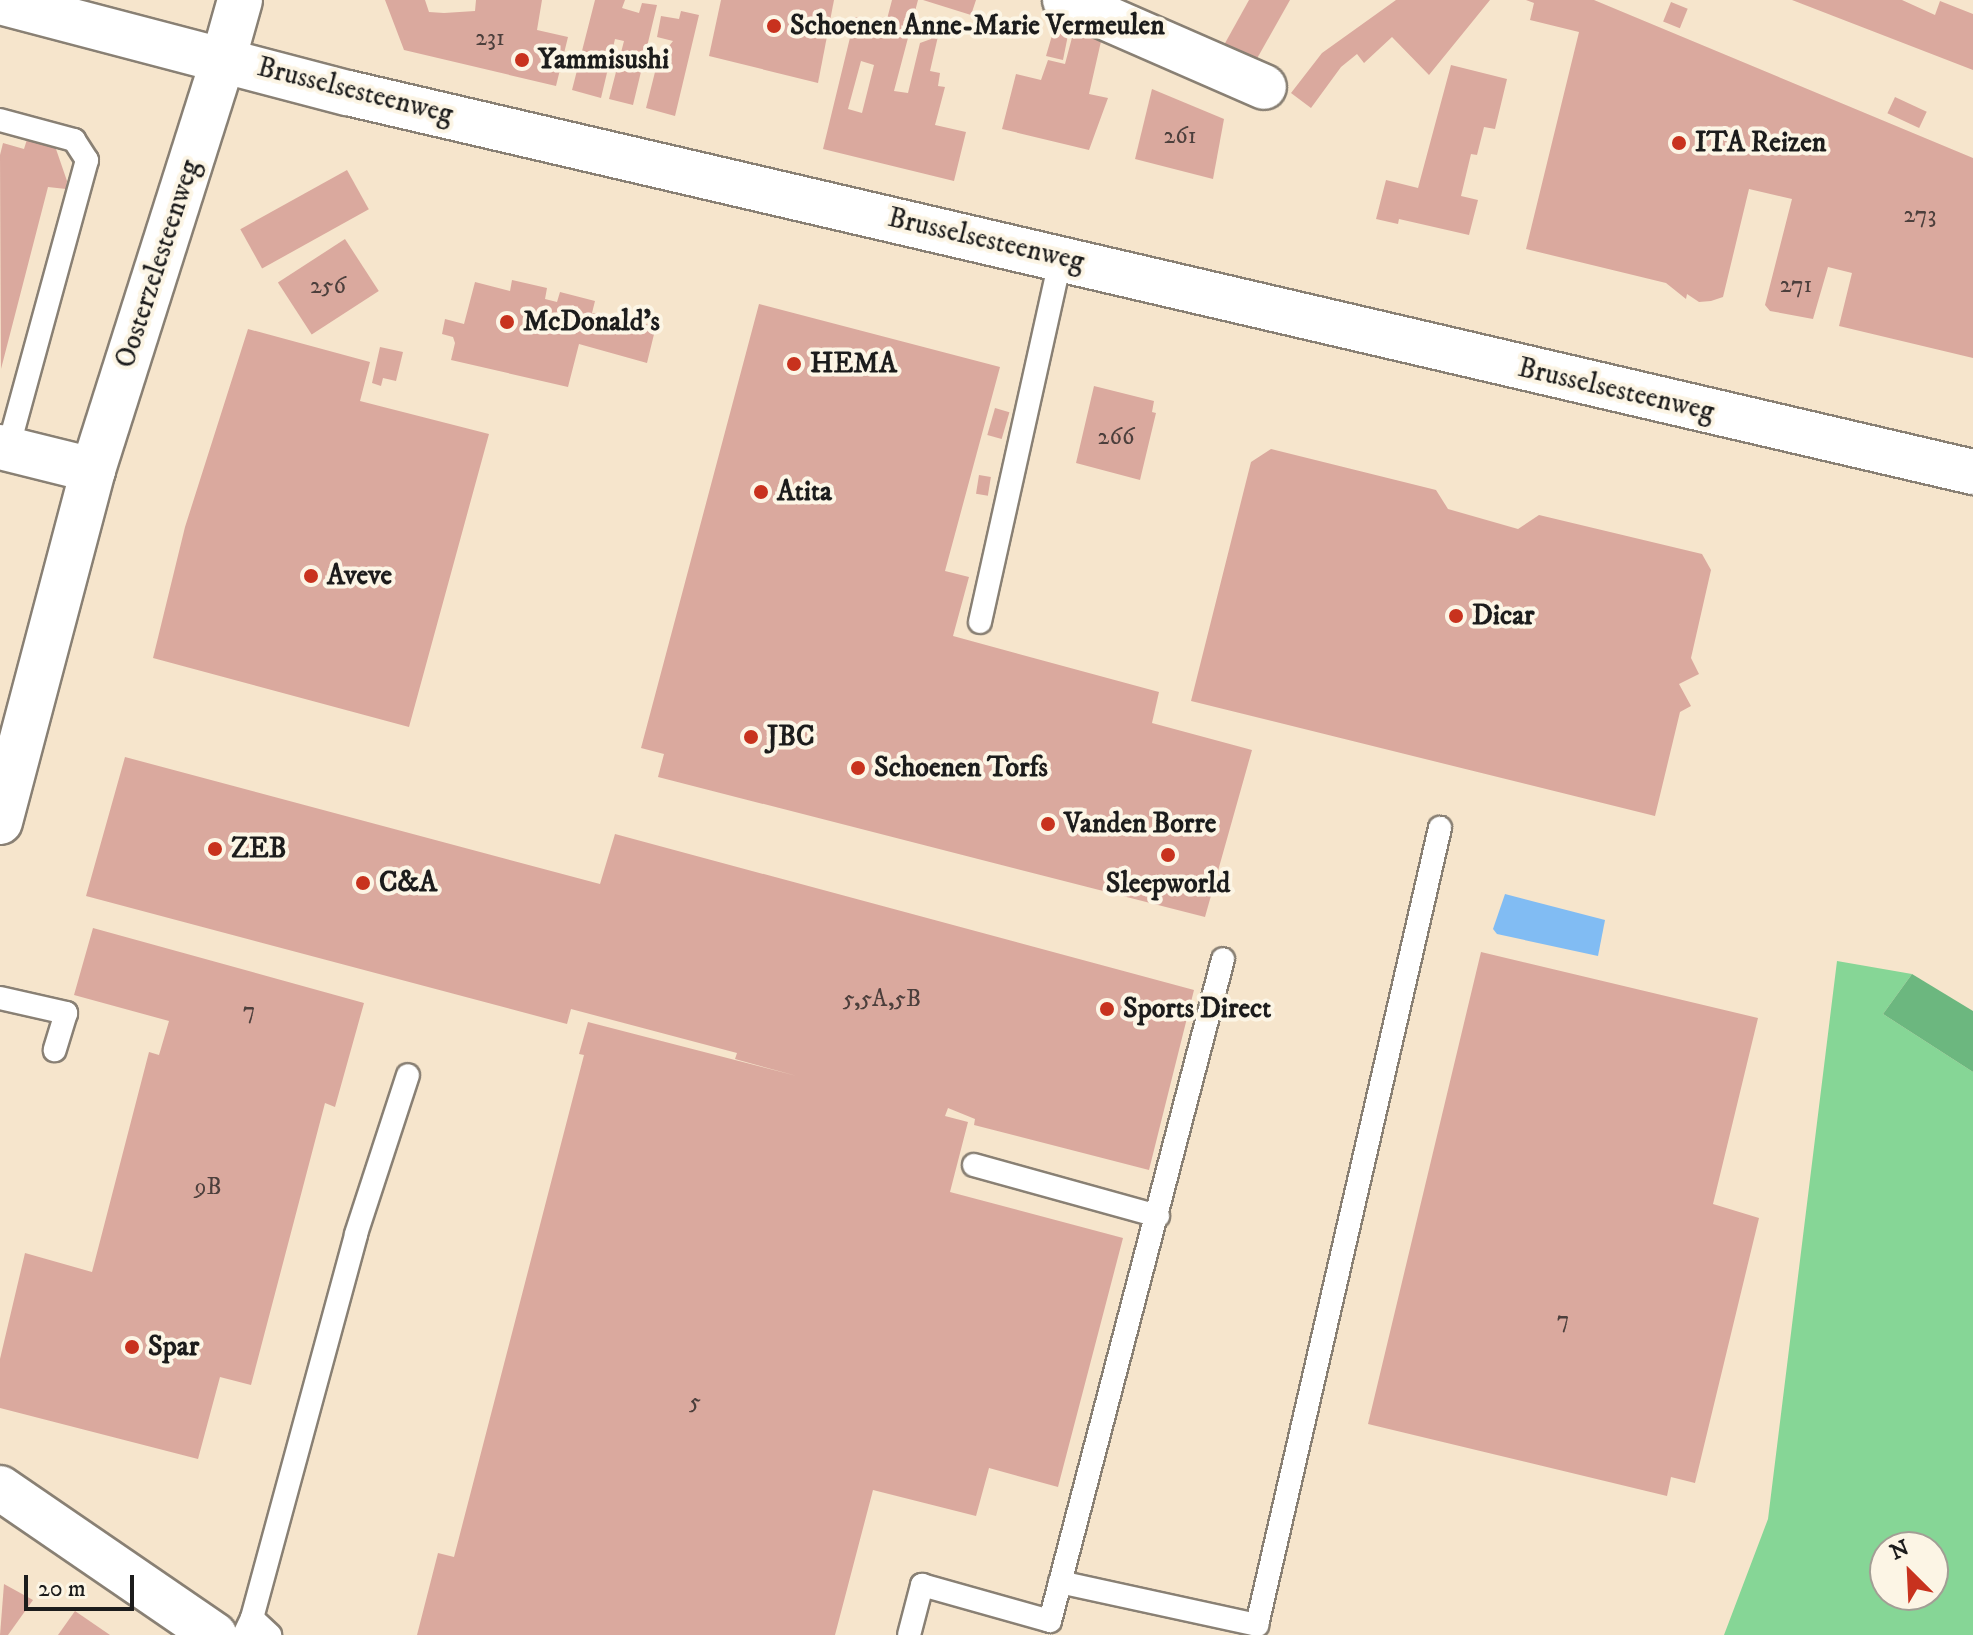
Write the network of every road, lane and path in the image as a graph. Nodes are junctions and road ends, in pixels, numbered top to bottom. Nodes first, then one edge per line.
1 (240, 0) edge
2 (1065, 0) edge
3 (0, 2) edge
4 (224, 57) junction
5 (1264, 87) dead end
6 (0, 120) edge
7 (1061, 257) junction
8 (4, 448) edge
9 (93, 470) junction
10 (1973, 472) edge
11 (980, 622) dead end
12 (0, 822) edge
13 (1440, 828) dead end
14 (1223, 959) dead end
15 (0, 998) edge
16 (55, 1050) dead end
17 (408, 1075) dead end
18 (974, 1165) dead end
19 (1158, 1216) junction
20 (0, 1488) edge
21 (1060, 1582) junction
22 (237, 1629) edge
23 (270, 1635) edge
24 (909, 1635) edge

1 - 4 main road, Oosterzelesteenweg
2 - 5 main road
3 - 4 main road, Brusselsesteenweg
4 - 7 main road, Brusselsesteenweg
4 - 9 main road, Oosterzelesteenweg
6 - 8 lane
7 - 10 main road, Brusselsesteenweg
7 - 11 lane
8 - 9 main road
9 - 12 main road, Oosterzelesteenweg
13 - 21 lane
14 - 19 lane
15 - 16 lane
17 - 22 lane
18 - 19 lane
19 - 21 lane
20 - 22 main road
21 - 24 lane
22 - 23 lane

